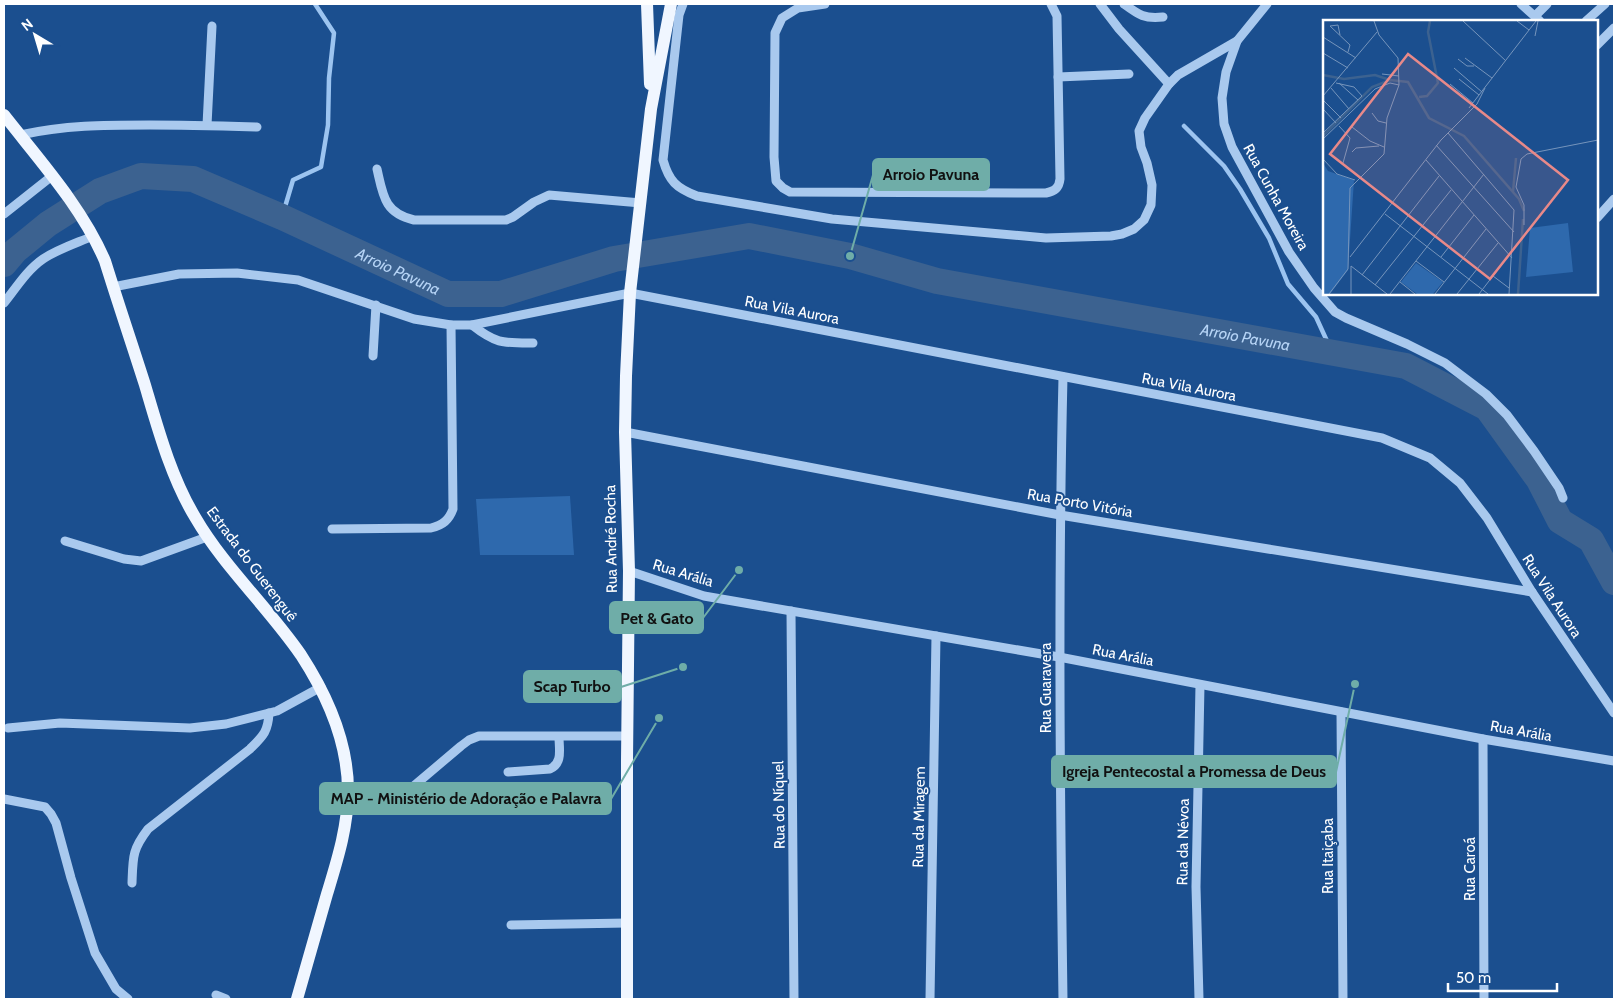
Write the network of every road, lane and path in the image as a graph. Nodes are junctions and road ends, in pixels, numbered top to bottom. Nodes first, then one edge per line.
1 (647, 4) edge
2 (671, 4) edge
3 (683, 4) edge
4 (825, 4) edge
5 (1051, 4) edge
6 (1100, 4) edge
7 (1124, 4) edge
8 (1267, 4) edge
9 (1521, 4) edge
10 (1547, 4) edge
11 (1605, 4) edge
12 (1163, 17) dead end
13 (1537, 19) edge
14 (1587, 20) edge
15 (212, 26) dead end
16 (1614, 28) edge
17 (1237, 41) junction
18 (1598, 45) edge
19 (1130, 74) dead end
20 (1058, 77) junction
21 (1170, 84) junction
22 (651, 109) junction
23 (4, 115) edge
24 (207, 125) junction
25 (257, 127) dead end
26 (20, 135) junction
27 (376, 169) dead end
28 (54, 179) junction
29 (1614, 199) edge
30 (641, 203) junction
31 (4, 214) edge
32 (1598, 217) edge
33 (91, 232) junction
34 (113, 287) junction
35 (630, 289) junction
36 (4, 303) edge
37 (376, 305) junction
38 (451, 325) junction
39 (472, 325) junction
40 (533, 343) dead end
41 (373, 356) dead end
42 (1063, 377) junction
43 (625, 432) junction
44 (1563, 498) dead end
45 (1060, 514) junction
46 (332, 529) dead end
47 (207, 537) junction
48 (65, 542) dead end
49 (629, 571) junction
50 (1532, 592) junction
51 (791, 611) junction
52 (936, 636) junction
53 (1059, 657) junction
54 (1200, 685) junction
55 (321, 687) junction
56 (1341, 712) junction
57 (269, 713) junction
58 (1614, 713) edge
59 (8, 728) dead end
60 (627, 736) junction
61 (559, 737) junction
62 (1484, 739) junction
63 (1614, 761) edge
64 (508, 772) dead end
65 (4, 799) edge
66 (348, 805) junction
67 (132, 883) dead end
68 (627, 923) junction
69 (511, 926) dead end
70 (216, 995) dead end
71 (128, 999) edge
72 (226, 999) edge
73 (297, 999) edge
74 (627, 999) edge
75 (794, 999) edge
76 (930, 999) edge
77 (1063, 999) edge
78 (1199, 999) edge
79 (1343, 999) edge
80 (1484, 999) edge

1 - 22 main road, Rua André Rocha
2 - 22 main road, Rua André Rocha
3 - 21 street
4 - 20 street
5 - 20 street
6 - 21 street
7 - 12 street
8 - 17 street, Rua Cunha Moreira
9 - 13 street
10 - 13 street
11 - 14 street
15 - 24 street
16 - 18 street
17 - 21 street
17 - 44 street, Rua Cunha Moreira
19 - 20 street
22 - 30 main road, Rua André Rocha
23 - 26 main road, Estrada do Guerenguê
24 - 25 street
24 - 26 street
26 - 28 main road, Estrada do Guerenguê
27 - 30 street
28 - 31 street
28 - 33 main road, Estrada do Guerenguê
29 - 32 street
30 - 35 main road, Rua André Rocha
33 - 34 main road, Estrada do Guerenguê
33 - 36 street
34 - 37 street
34 - 47 main road, Estrada do Guerenguê
35 - 39 street
35 - 42 street, Rua Vila Aurora
35 - 43 main road, Rua André Rocha
37 - 38 street
37 - 41 street
38 - 39 street
38 - 46 street
39 - 40 street
42 - 45 street, Rua Guaravera
42 - 50 street, Rua Vila Aurora
43 - 45 street, Rua Porto Vitória
43 - 49 main road, Rua André Rocha
45 - 50 street, Rua Porto Vitória
45 - 53 street, Rua Guaravera
47 - 48 street
47 - 55 main road, Estrada do Guerenguê
49 - 51 street, Rua Arália
49 - 60 main road, Rua André Rocha
50 - 58 street, Rua Vila Aurora
51 - 52 street, Rua Arália
51 - 75 street, Rua do Níquel
52 - 53 street, Rua Arália
52 - 76 street, Rua da Miragem
53 - 54 street, Rua Arália
53 - 77 street, Rua Guaravera
54 - 56 street, Rua Arália
54 - 78 street, Rua da Névoa
55 - 57 street
55 - 66 main road, Estrada do Guerenguê
56 - 62 street, Rua Arália
56 - 79 street, Rua Itaiçaba
57 - 59 street
57 - 67 street
60 - 61 street
60 - 68 main road, Rua André Rocha
61 - 64 street
61 - 66 street
62 - 63 street, Rua Arália
62 - 80 street, Rua Caroá
65 - 71 street
66 - 73 main road, Estrada do Guerenguê
68 - 69 street
68 - 74 main road, Rua André Rocha
70 - 72 street

